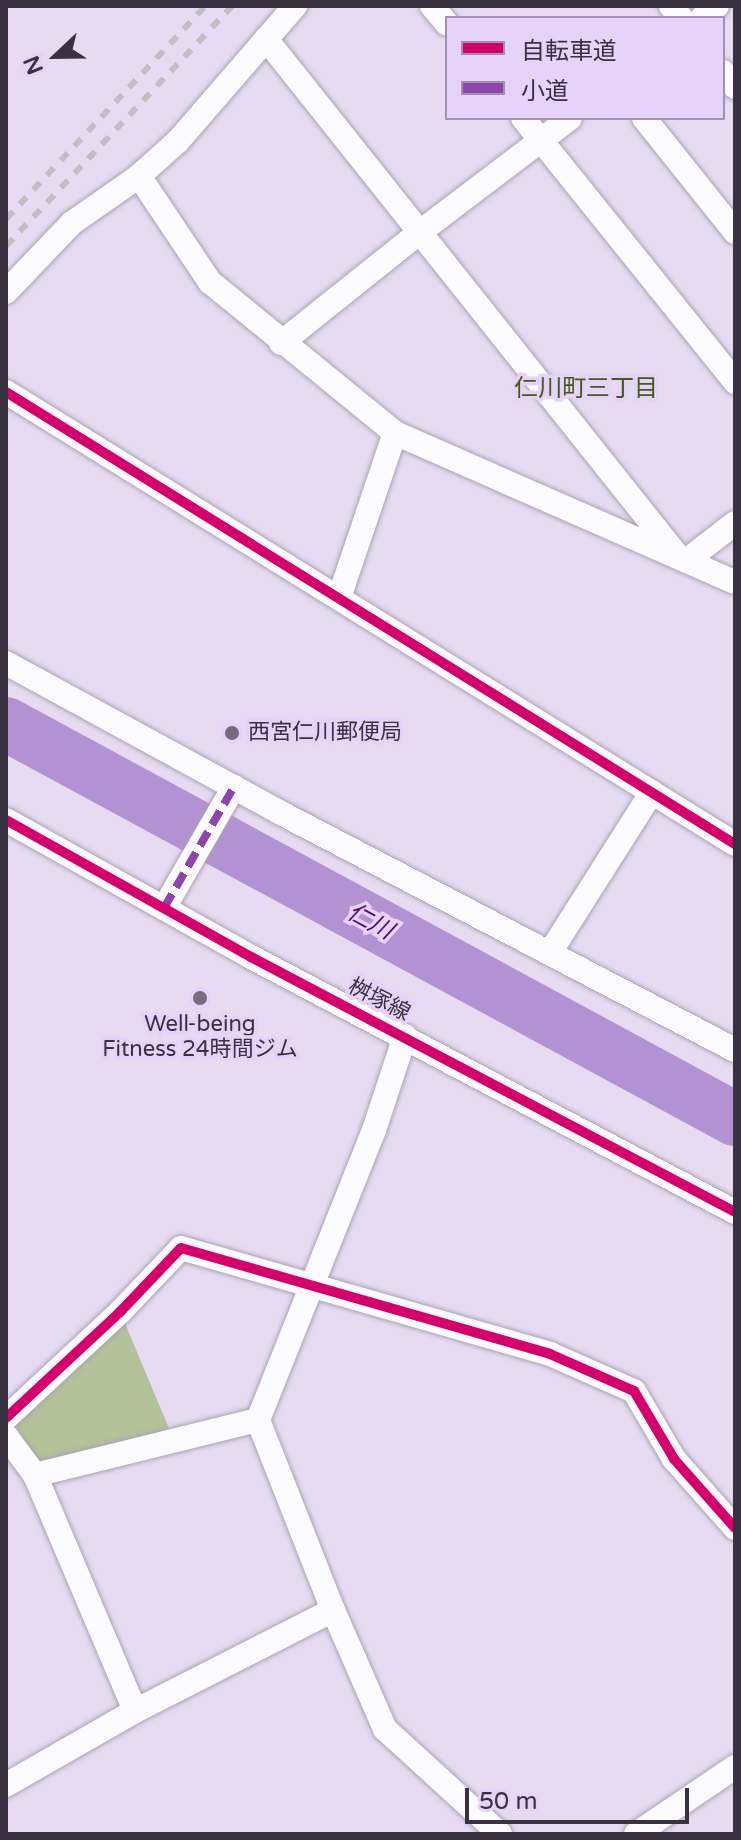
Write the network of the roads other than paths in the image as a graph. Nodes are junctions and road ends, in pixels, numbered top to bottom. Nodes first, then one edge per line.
1 (295, 6) edge
2 (432, 6) edge
3 (445, 22) edge
4 (266, 39) junction
5 (525, 120) edge
6 (567, 120) edge
7 (646, 120) edge
8 (540, 140) junction
9 (139, 176) junction
10 (420, 232) junction
11 (735, 232) edge
12 (6, 292) edge
13 (281, 343) junction
14 (735, 382) edge
15 (6, 392) edge
16 (395, 433) junction
17 (735, 523) edge
18 (683, 560) junction
19 (735, 582) edge
20 (339, 598) junction
21 (6, 663) edge
22 (234, 787) junction
23 (652, 792) junction
24 (6, 820) edge
25 (735, 844) edge
26 (164, 908) junction
27 (551, 951) junction
28 (405, 1036) junction
29 (735, 1050) edge
30 (735, 1212) edge
31 (311, 1288) junction
32 (6, 1418) edge
33 (258, 1420) junction
34 (6, 1436) edge
35 (35, 1475) junction
36 (735, 1528) edge
37 (333, 1610) junction
38 (135, 1711) junction
39 (735, 1767) edge
40 (6, 1785) edge
41 (500, 1834) edge
42 (636, 1834) edge

1 - 4 street
2 - 3 street
4 - 9 street
4 - 10 street
5 - 8 street
6 - 8 street
7 - 11 street
8 - 10 street
8 - 14 street
9 - 12 street
9 - 13 street
10 - 13 street
10 - 18 street
13 - 16 street
15 - 20 street
16 - 18 street
16 - 20 street
17 - 18 street
18 - 19 street
20 - 23 street
21 - 22 street
22 - 26 street
22 - 27 street
23 - 25 street
23 - 27 street
24 - 26 street, 桝塚線
26 - 28 street, 桝塚線
27 - 29 street
28 - 30 street, 桝塚線
28 - 31 street
31 - 32 street
31 - 33 street
31 - 36 street
33 - 35 street
33 - 37 street
34 - 35 street
35 - 38 street
37 - 38 street
37 - 41 street
38 - 40 street
39 - 42 street

